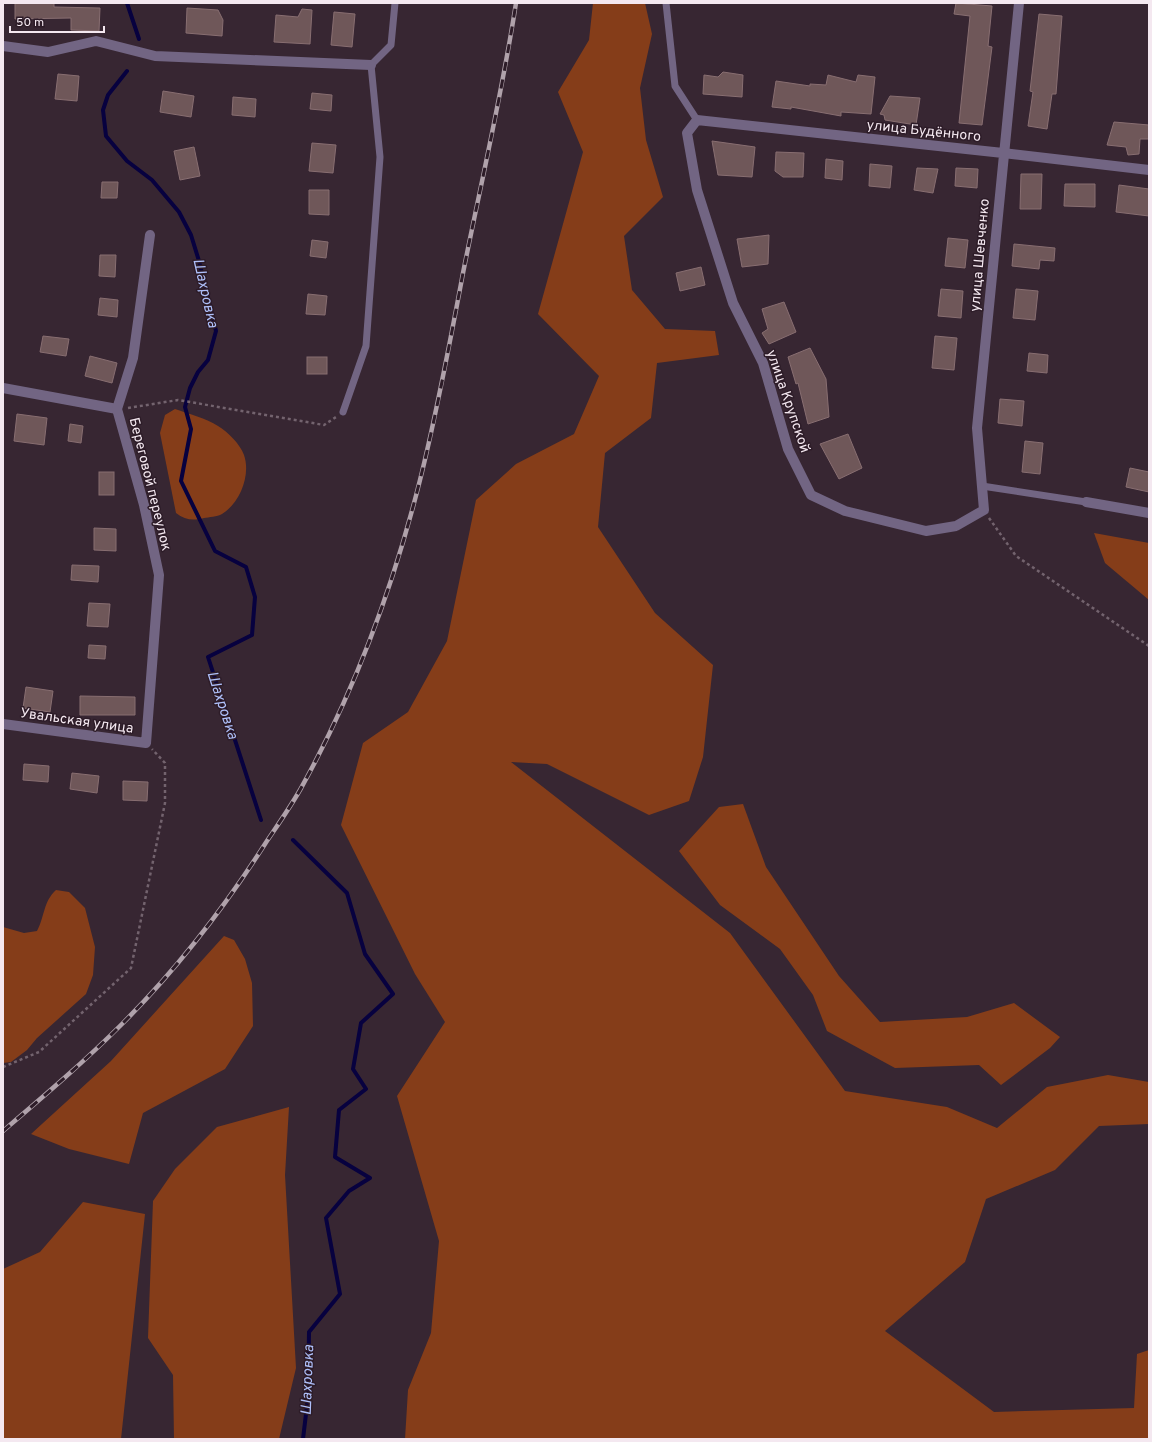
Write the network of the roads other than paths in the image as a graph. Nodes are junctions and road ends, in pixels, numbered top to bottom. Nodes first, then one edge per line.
1 (395, 3) edge
2 (666, 3) edge
3 (1019, 3) edge
4 (3, 46) edge
5 (371, 65) junction
6 (697, 120) junction
7 (1003, 153) junction
8 (1149, 170) edge
9 (150, 235) dead end
10 (3, 388) edge
11 (117, 409) junction
12 (343, 412) road end
13 (982, 486) junction
14 (1086, 502) joint
15 (984, 510) joint
16 (1149, 513) edge
17 (3, 724) edge
18 (146, 743) joint

1 - 5 lane
2 - 6 lane
3 - 7 street, улица Шевченко
4 - 5 street
5 - 12 lane
6 - 7 street, улица Будённого
6 - 15 street, улица Крупской
7 - 8 street, улица Будённого
7 - 13 street, улица Шевченко
9 - 11 street, Береговой переулок
10 - 11 street
11 - 18 street, Береговой переулок
13 - 14 lane
13 - 15 street, улица Шевченко
14 - 16 street
17 - 18 street, Увальская улица

